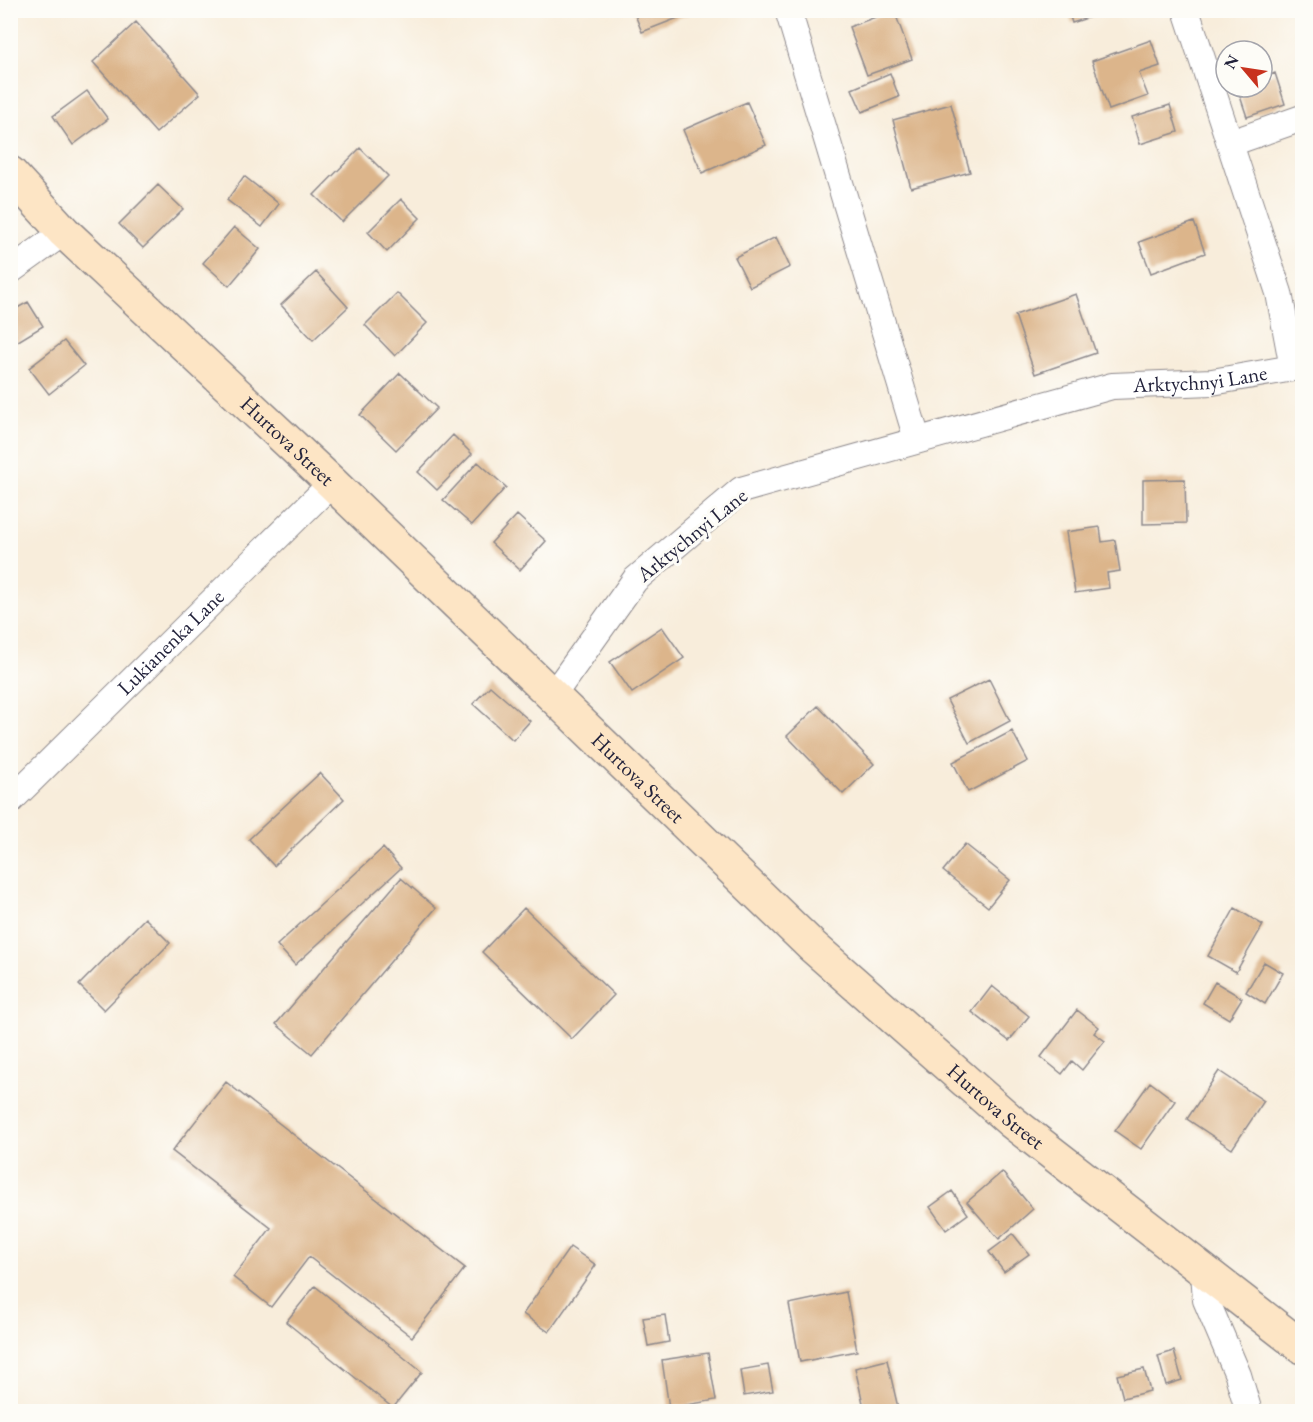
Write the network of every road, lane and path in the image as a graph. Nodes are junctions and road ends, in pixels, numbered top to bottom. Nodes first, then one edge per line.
1 (788, 10) edge
2 (1186, 10) edge
3 (1302, 117) edge
4 (1231, 143) junction
5 (10, 173) edge
6 (64, 232) junction
7 (10, 271) edge
8 (917, 440) junction
9 (332, 483) junction
10 (553, 695) junction
11 (10, 801) edge
12 (1204, 1272) junction
13 (1301, 1342) edge
14 (1249, 1412) edge

1 - 8 street
2 - 4 street, Arktychnyi Lane
3 - 4 street
4 - 8 street, Arktychnyi Lane
5 - 6 street, Hurtova Street
6 - 7 street
6 - 9 street, Hurtova Street
8 - 10 street, Arktychnyi Lane
9 - 10 street, Hurtova Street
9 - 11 street, Lukianenka Lane
10 - 12 street, Hurtova Street
12 - 13 street, Hurtova Street
12 - 14 street

